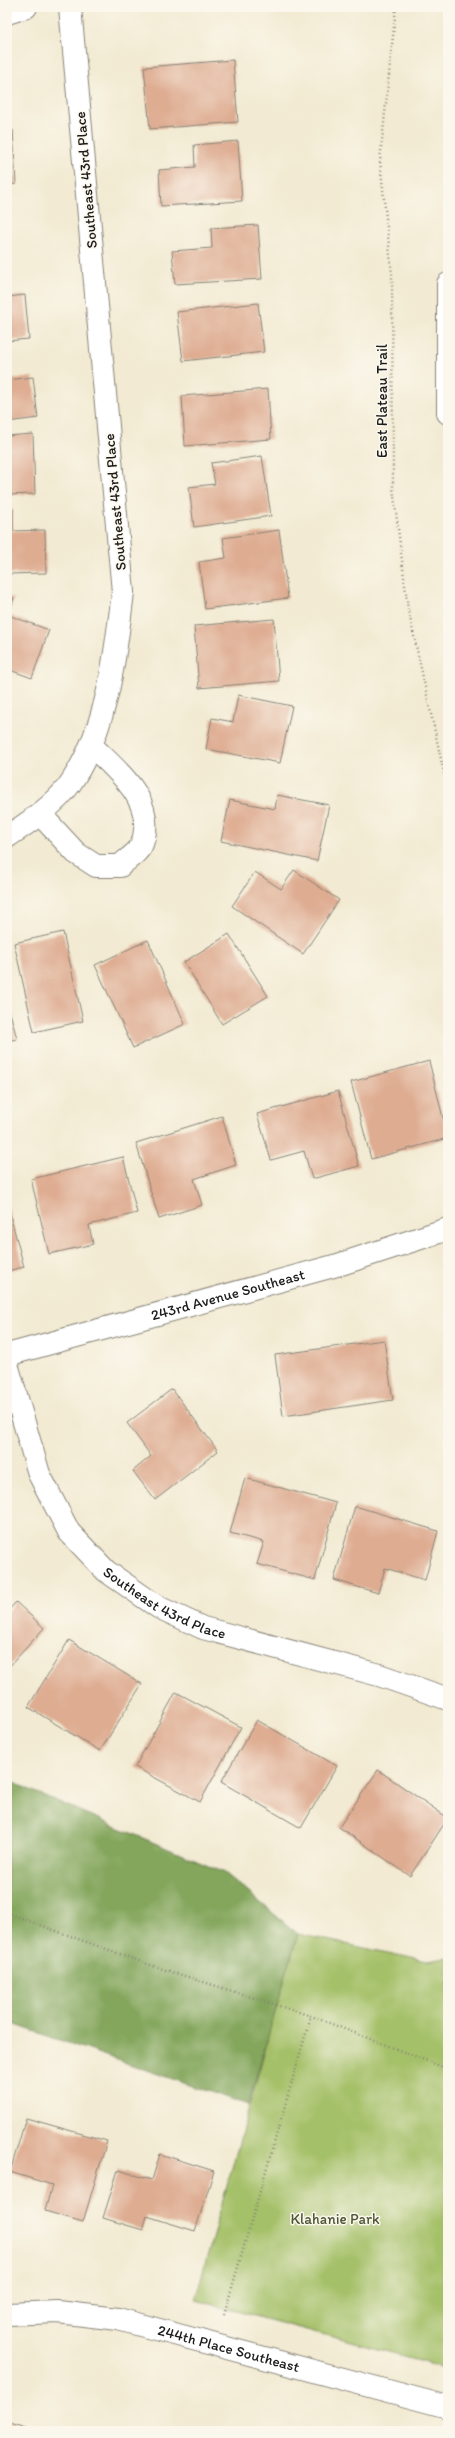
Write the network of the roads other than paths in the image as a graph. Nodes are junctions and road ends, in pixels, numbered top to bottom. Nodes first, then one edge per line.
1 (26, 7) edge
2 (70, 7) edge
3 (7, 13) edge
4 (448, 284) edge
5 (448, 413) edge
6 (92, 746) junction
7 (40, 814) junction
8 (7, 837) edge
9 (448, 1229) edge
10 (7, 1355) edge
11 (7, 1364) edge
12 (448, 1699) edge
13 (7, 2314) edge
14 (448, 2407) edge

1 - 3 street
2 - 6 street, Southeast 43rd Place
4 - 5 street
6 - 7 street, Southeast 43rd Place
6 - 7 street
7 - 8 street, Southeast 43rd Place
9 - 10 street, 243rd Avenue Southeast
11 - 12 street, Southeast 43rd Place
13 - 14 street, 244th Place Southeast

